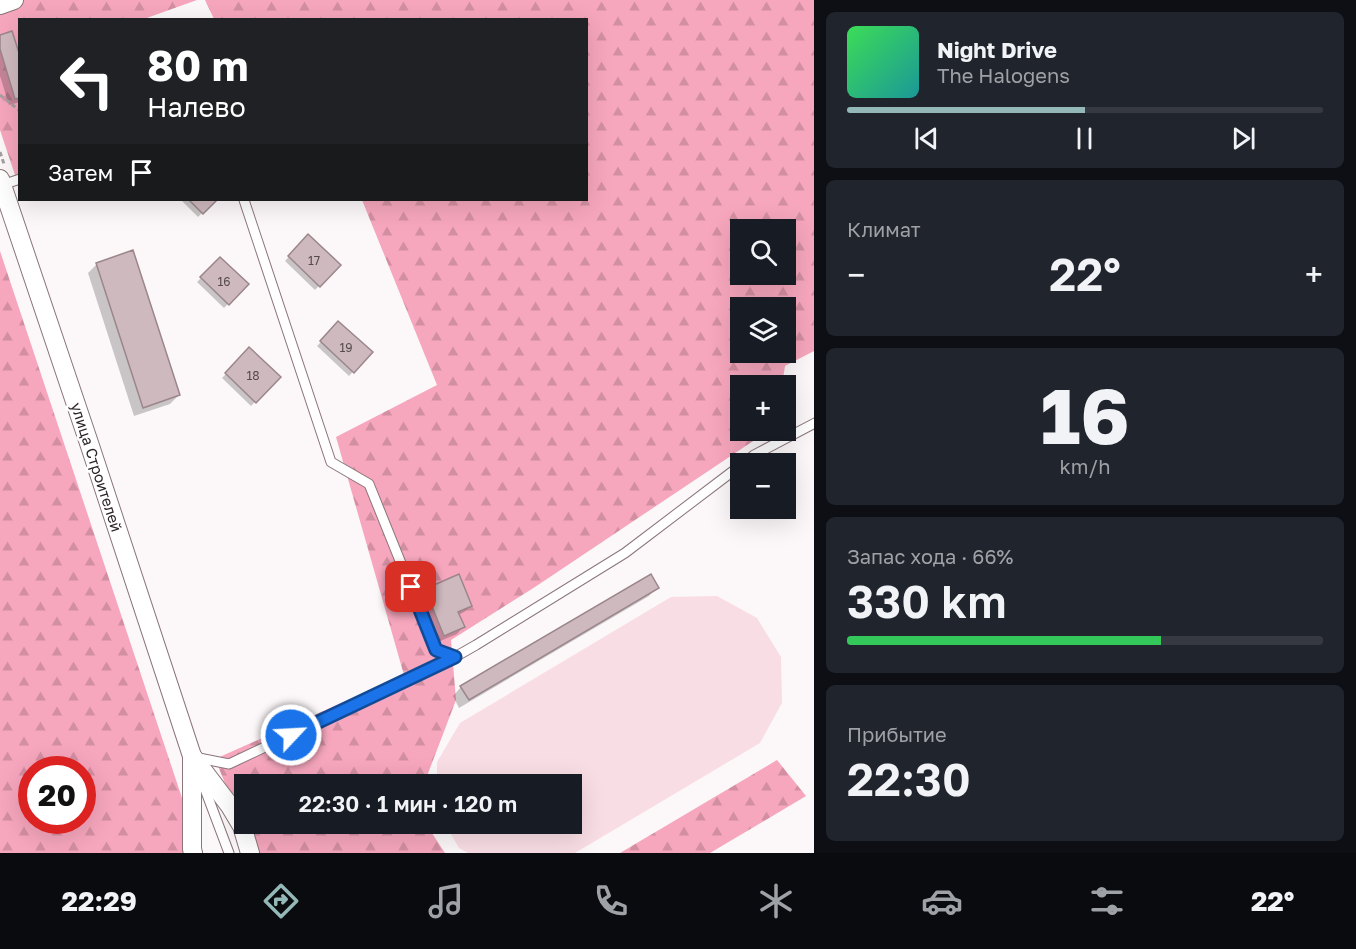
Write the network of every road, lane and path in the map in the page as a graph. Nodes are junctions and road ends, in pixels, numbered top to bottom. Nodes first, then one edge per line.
1 (14, 0) edge
2 (0, 5) edge
3 (0, 95) edge
4 (18, 109) edge
5 (18, 179) edge
6 (1, 182) edge
7 (244, 201) edge
8 (814, 423) edge
9 (758, 453) edge
10 (730, 473) edge
11 (455, 657) junction
12 (192, 756) junction
13 (193, 853) edge
14 (229, 853) edge
15 (250, 853) edge

1 - 2 street
3 - 4 path
5 - 6 lane
6 - 12 street, улица Строителей
7 - 11 lane
8 - 9 lane
10 - 11 lane
11 - 12 lane
12 - 13 street, улица Строителей
12 - 14 lane
12 - 15 street, улица Строителей

